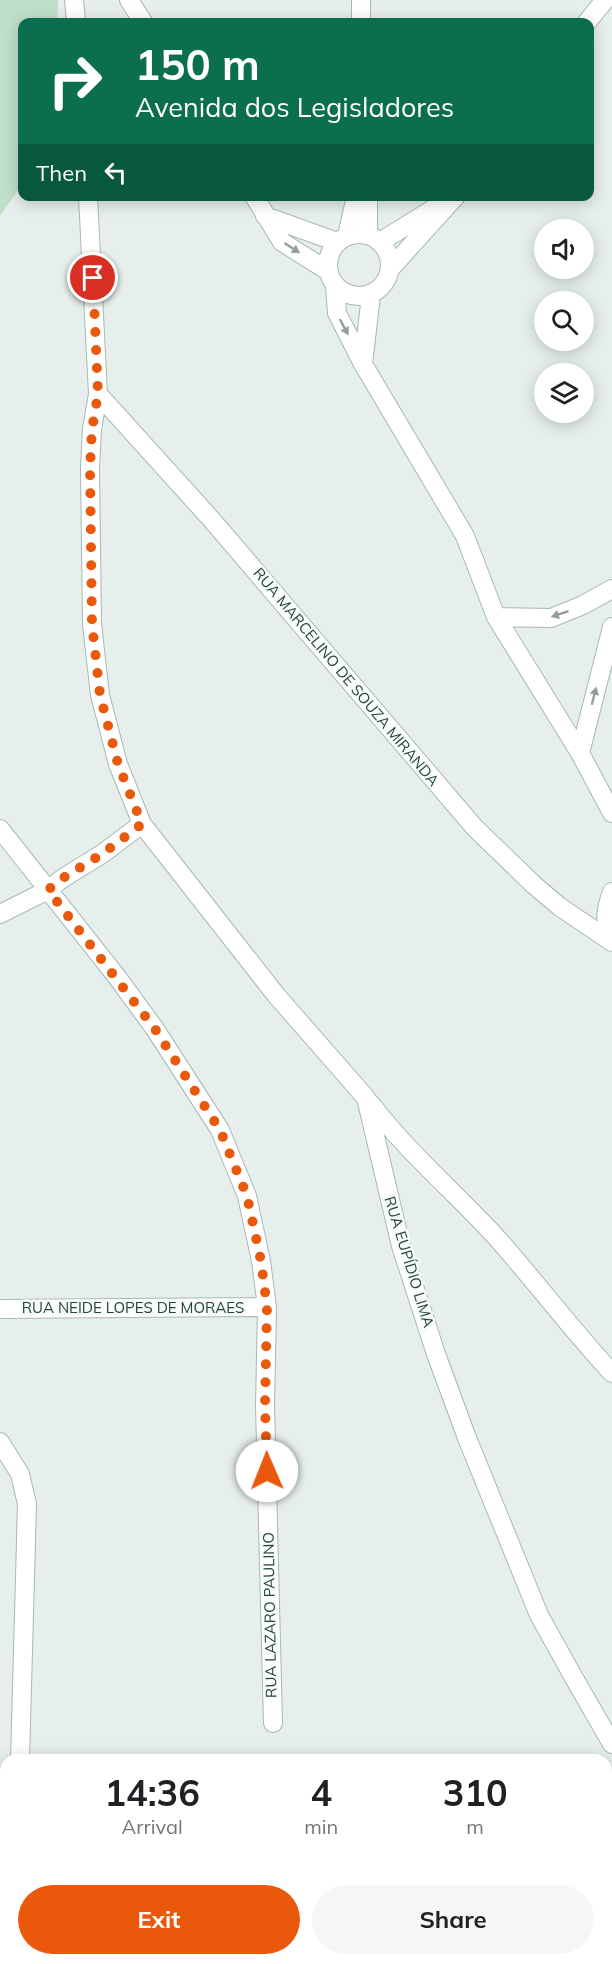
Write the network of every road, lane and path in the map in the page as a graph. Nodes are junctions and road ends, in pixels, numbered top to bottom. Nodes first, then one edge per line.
1 (74, 0) edge
2 (129, 0) edge
3 (361, 0) edge
4 (605, 0) edge
5 (76, 18) edge
6 (140, 18) edge
7 (361, 18) edge
8 (590, 18) edge
9 (88, 201) edge
10 (257, 201) edge
11 (354, 201) edge
12 (369, 201) edge
13 (444, 201) edge
14 (450, 201) edge
15 (265, 216) junction
16 (374, 238) junction
17 (342, 239) junction
18 (390, 268) junction
19 (332, 279) junction
20 (371, 295) junction
21 (363, 364) junction
22 (98, 394) junction
23 (612, 589) edge
24 (496, 617) junction
25 (612, 627) edge
26 (580, 753) junction
27 (612, 813) edge
28 (142, 824) junction
29 (0, 829) edge
30 (48, 890) junction
31 (612, 892) edge
32 (0, 914) edge
33 (612, 940) edge
34 (366, 1098) junction
35 (267, 1307) junction
36 (0, 1309) edge
37 (612, 1373) edge
38 (0, 1442) edge
39 (273, 1723) dead end
40 (612, 1744) edge
41 (20, 1754) edge

1 - 5 street
2 - 6 street
3 - 7 street
4 - 8 street
9 - 22 street, RUA EUPÍDIO LIMA
10 - 15 street
11 - 17 street
12 - 16 street
13 - 16 street
14 - 18 street
15 - 17 street
15 -> 19 street
16 - 17 street
16 - 18 street
17 - 19 street
18 - 20 street
19 - 20 street
19 -> 21 street
20 - 21 street
21 - 24 street
22 - 28 street, RUA EUPÍDIO LIMA
22 - 33 street, RUA MARCELINO DE SOUZA MIRANDA
23 -> 24 street
24 - 26 street
26 -> 25 street
26 - 27 street
28 - 30 street
28 - 34 street, RUA EUPÍDIO LIMA
29 - 30 street, RUA LAZARO PAULINO
30 - 32 street
30 - 35 street, RUA LAZARO PAULINO
31 - 33 street
34 - 37 street
34 - 40 street, RUA EUPÍDIO LIMA
35 - 36 street, RUA NEIDE LOPES DE MORAES
35 - 39 street, RUA LAZARO PAULINO
38 - 41 street

